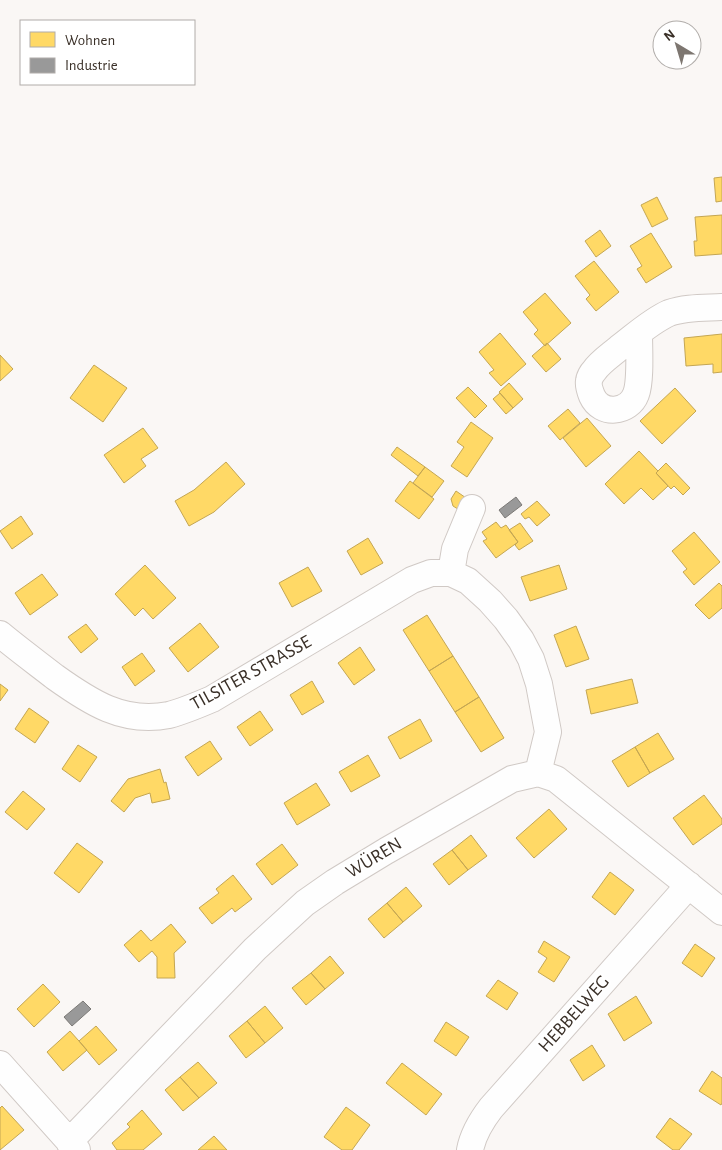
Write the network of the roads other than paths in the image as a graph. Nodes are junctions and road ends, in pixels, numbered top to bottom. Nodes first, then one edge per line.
1 (722, 307) edge
2 (639, 333) dead end
3 (472, 508) dead end
4 (450, 573) junction
5 (0, 634) edge
6 (538, 773) junction
7 (689, 885) junction
8 (722, 912) edge
9 (0, 1064) edge
10 (73, 1146) edge
11 (470, 1150) edge

1 - 2 street
3 - 4 street
4 - 5 street, TILSITER STRASSE
4 - 6 street
6 - 7 street
6 - 10 street, WÜREN
7 - 8 street
7 - 11 street, HEBBELWEG
9 - 10 street

